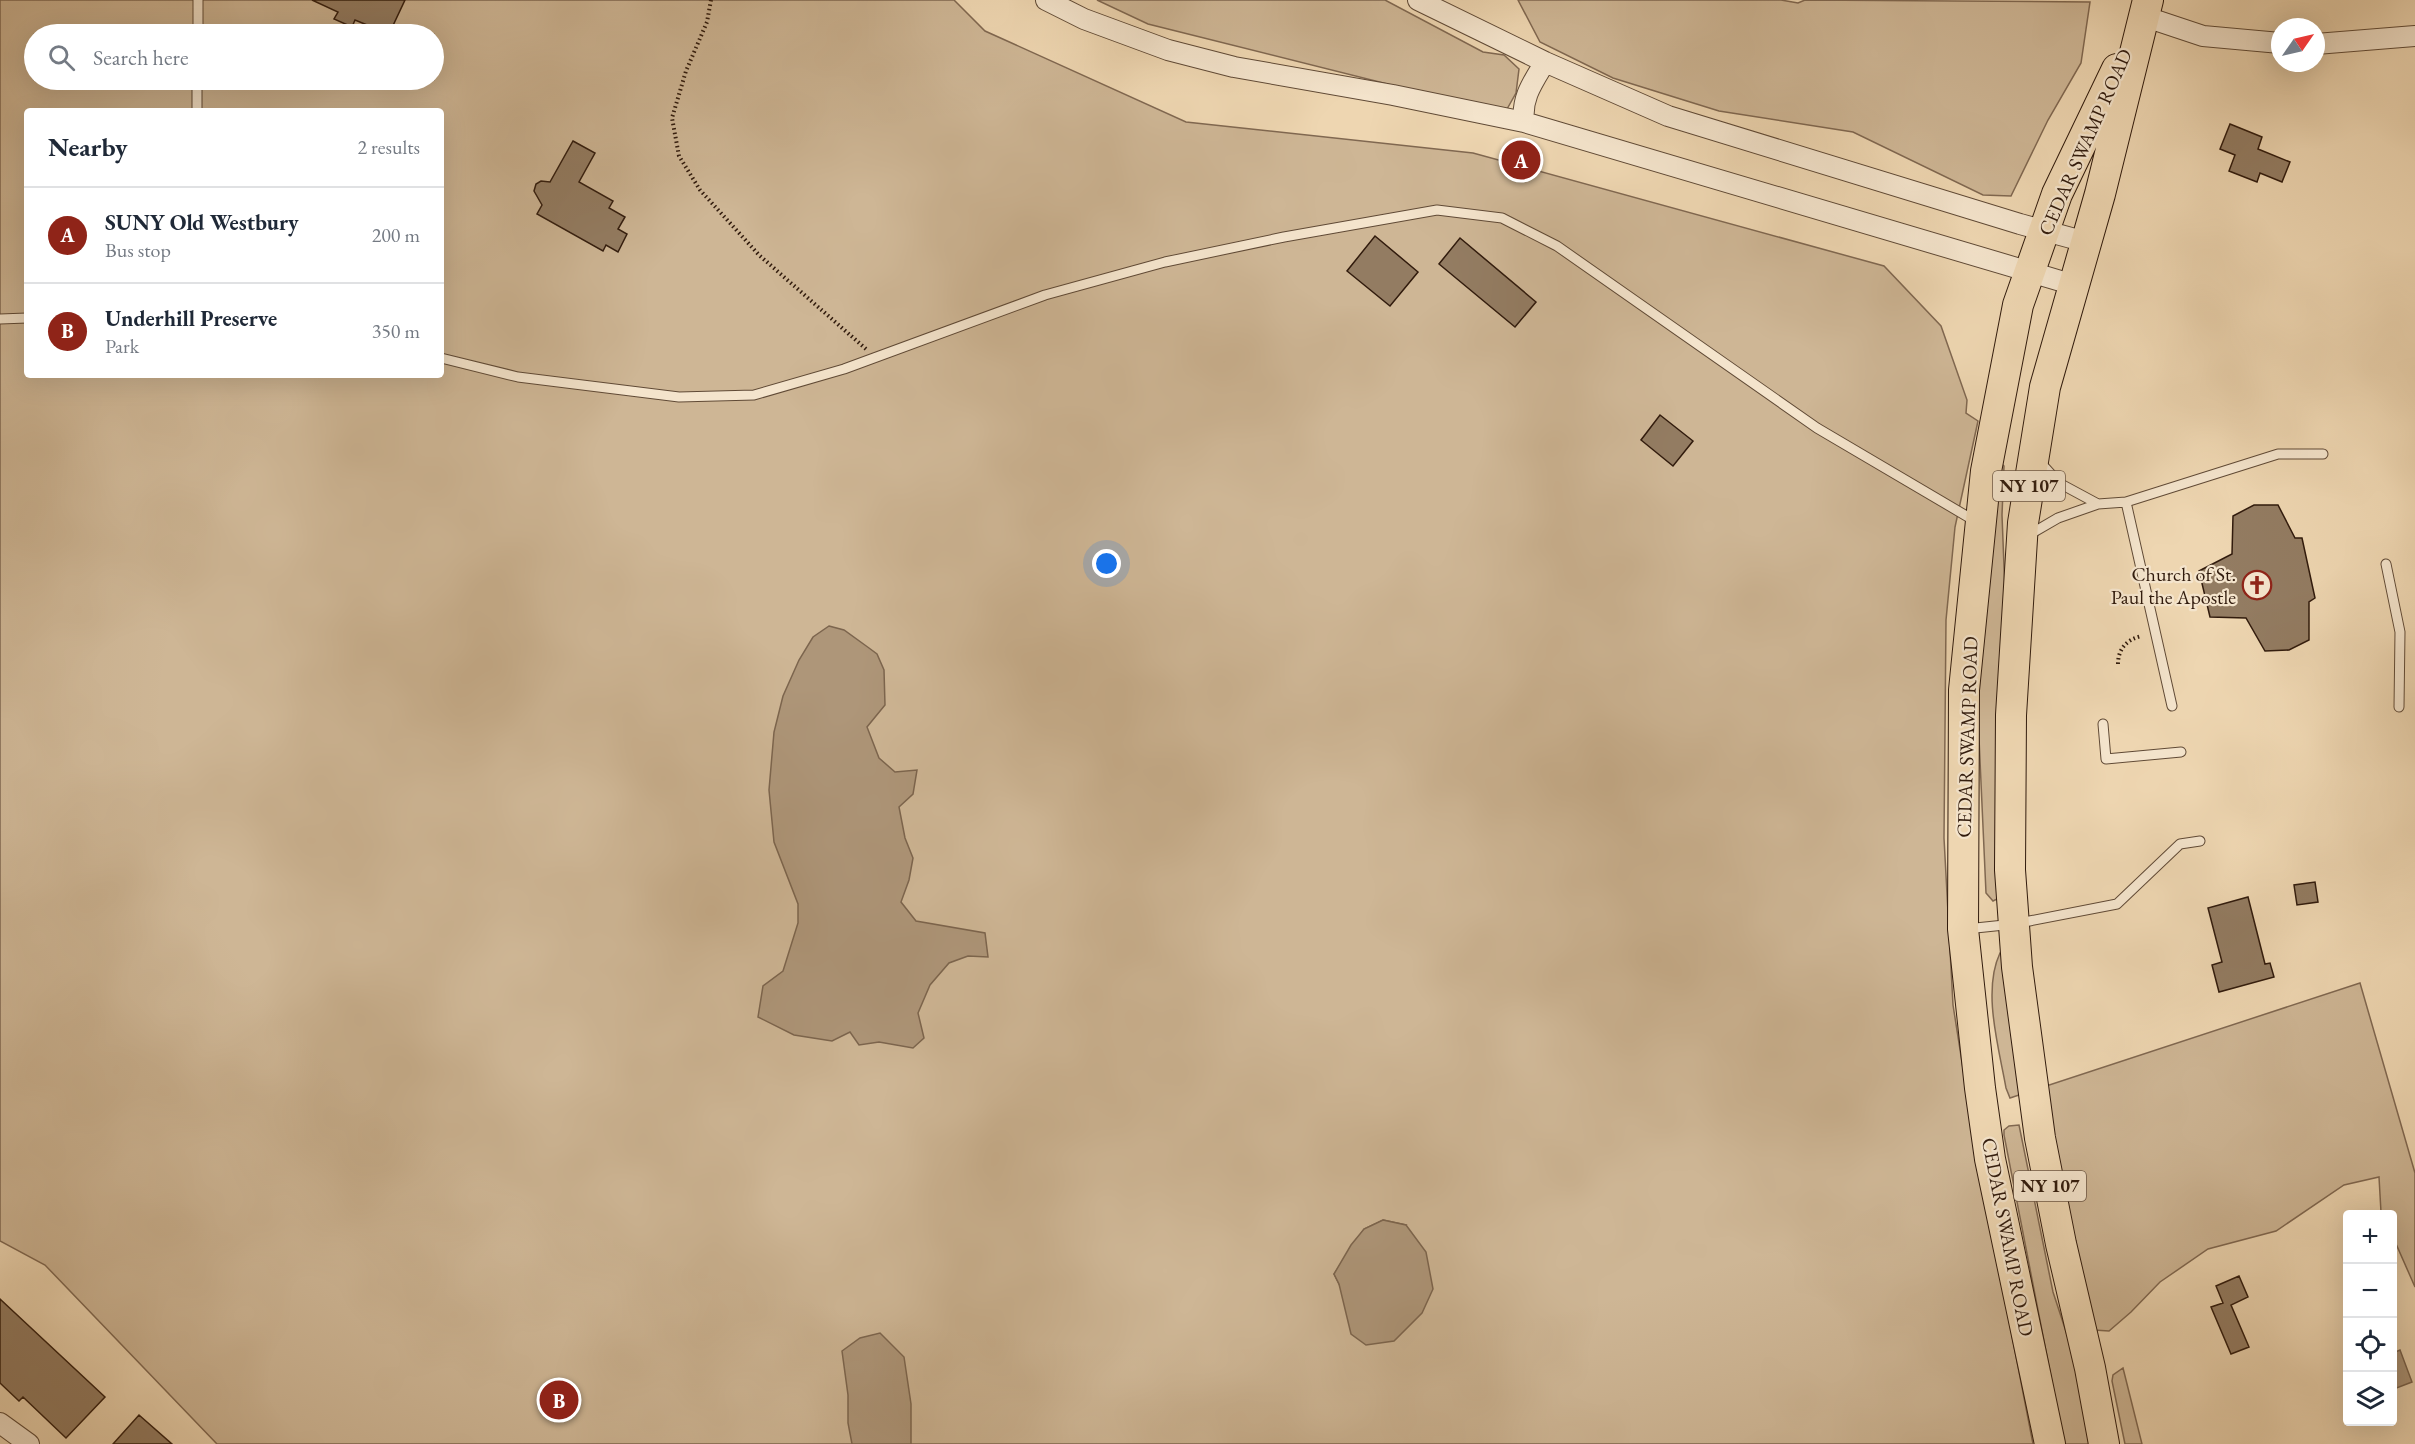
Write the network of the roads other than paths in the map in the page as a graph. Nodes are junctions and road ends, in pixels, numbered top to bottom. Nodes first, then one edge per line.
1 (198, 0) edge
2 (1046, 0) edge
3 (1418, 0) edge
4 (2145, 8) edge
5 (198, 24) edge
6 (2415, 36) edge
7 (2271, 42) edge
8 (2325, 43) edge
9 (1545, 62) junction
10 (197, 90) edge
11 (197, 108) edge
12 (1524, 122) junction
13 (2044, 231) junction
14 (2086, 242) junction
15 (2029, 272) junction
16 (2074, 285) junction
17 (24, 318) edge
18 (0, 319) edge
19 (444, 359) edge
20 (2322, 454) dead end
21 (2034, 455) junction
22 (2126, 502) junction
23 (2098, 504) junction
24 (1980, 524) junction
25 (2022, 538) junction
26 (2386, 564) dead end
27 (2172, 706) dead end
28 (2399, 707) dead end
29 (2103, 724) dead end
30 (2181, 752) dead end
31 (2200, 841) dead end
32 (2014, 924) junction
33 (1963, 929) junction
34 (0, 1423) edge
35 (29, 1444) edge
36 (2050, 1444) edge
37 (2104, 1444) edge

1 - 5 lane
2 - 12 street
3 - 9 street
4 - 7 street
4 - 13 main road, CEDAR SWAMP ROAD / NY 107
4 - 14 main road, CEDAR SWAMP ROAD / NY 107
6 - 8 street
9 - 12 street
9 - 13 street
10 - 11 lane
12 - 15 street
13 - 14 street
13 - 15 main road, CEDAR SWAMP ROAD / NY 107
14 - 16 main road, CEDAR SWAMP ROAD / NY 107
15 - 16 street
15 - 24 main road, CEDAR SWAMP ROAD / NY 107
16 - 21 main road, CEDAR SWAMP ROAD / NY 107
17 - 18 lane
19 - 24 lane
20 - 22 lane
21 - 23 lane
21 - 25 main road, CEDAR SWAMP ROAD / NY 107
22 - 23 lane
22 - 27 lane
23 - 25 lane
24 - 33 main road, CEDAR SWAMP ROAD / NY 107
25 - 32 main road, CEDAR SWAMP ROAD / NY 107
26 - 28 lane
29 - 30 lane
31 - 32 lane
32 - 33 lane
32 - 37 main road, CEDAR SWAMP ROAD / NY 107
33 - 36 main road, CEDAR SWAMP ROAD / NY 107
34 - 35 street

